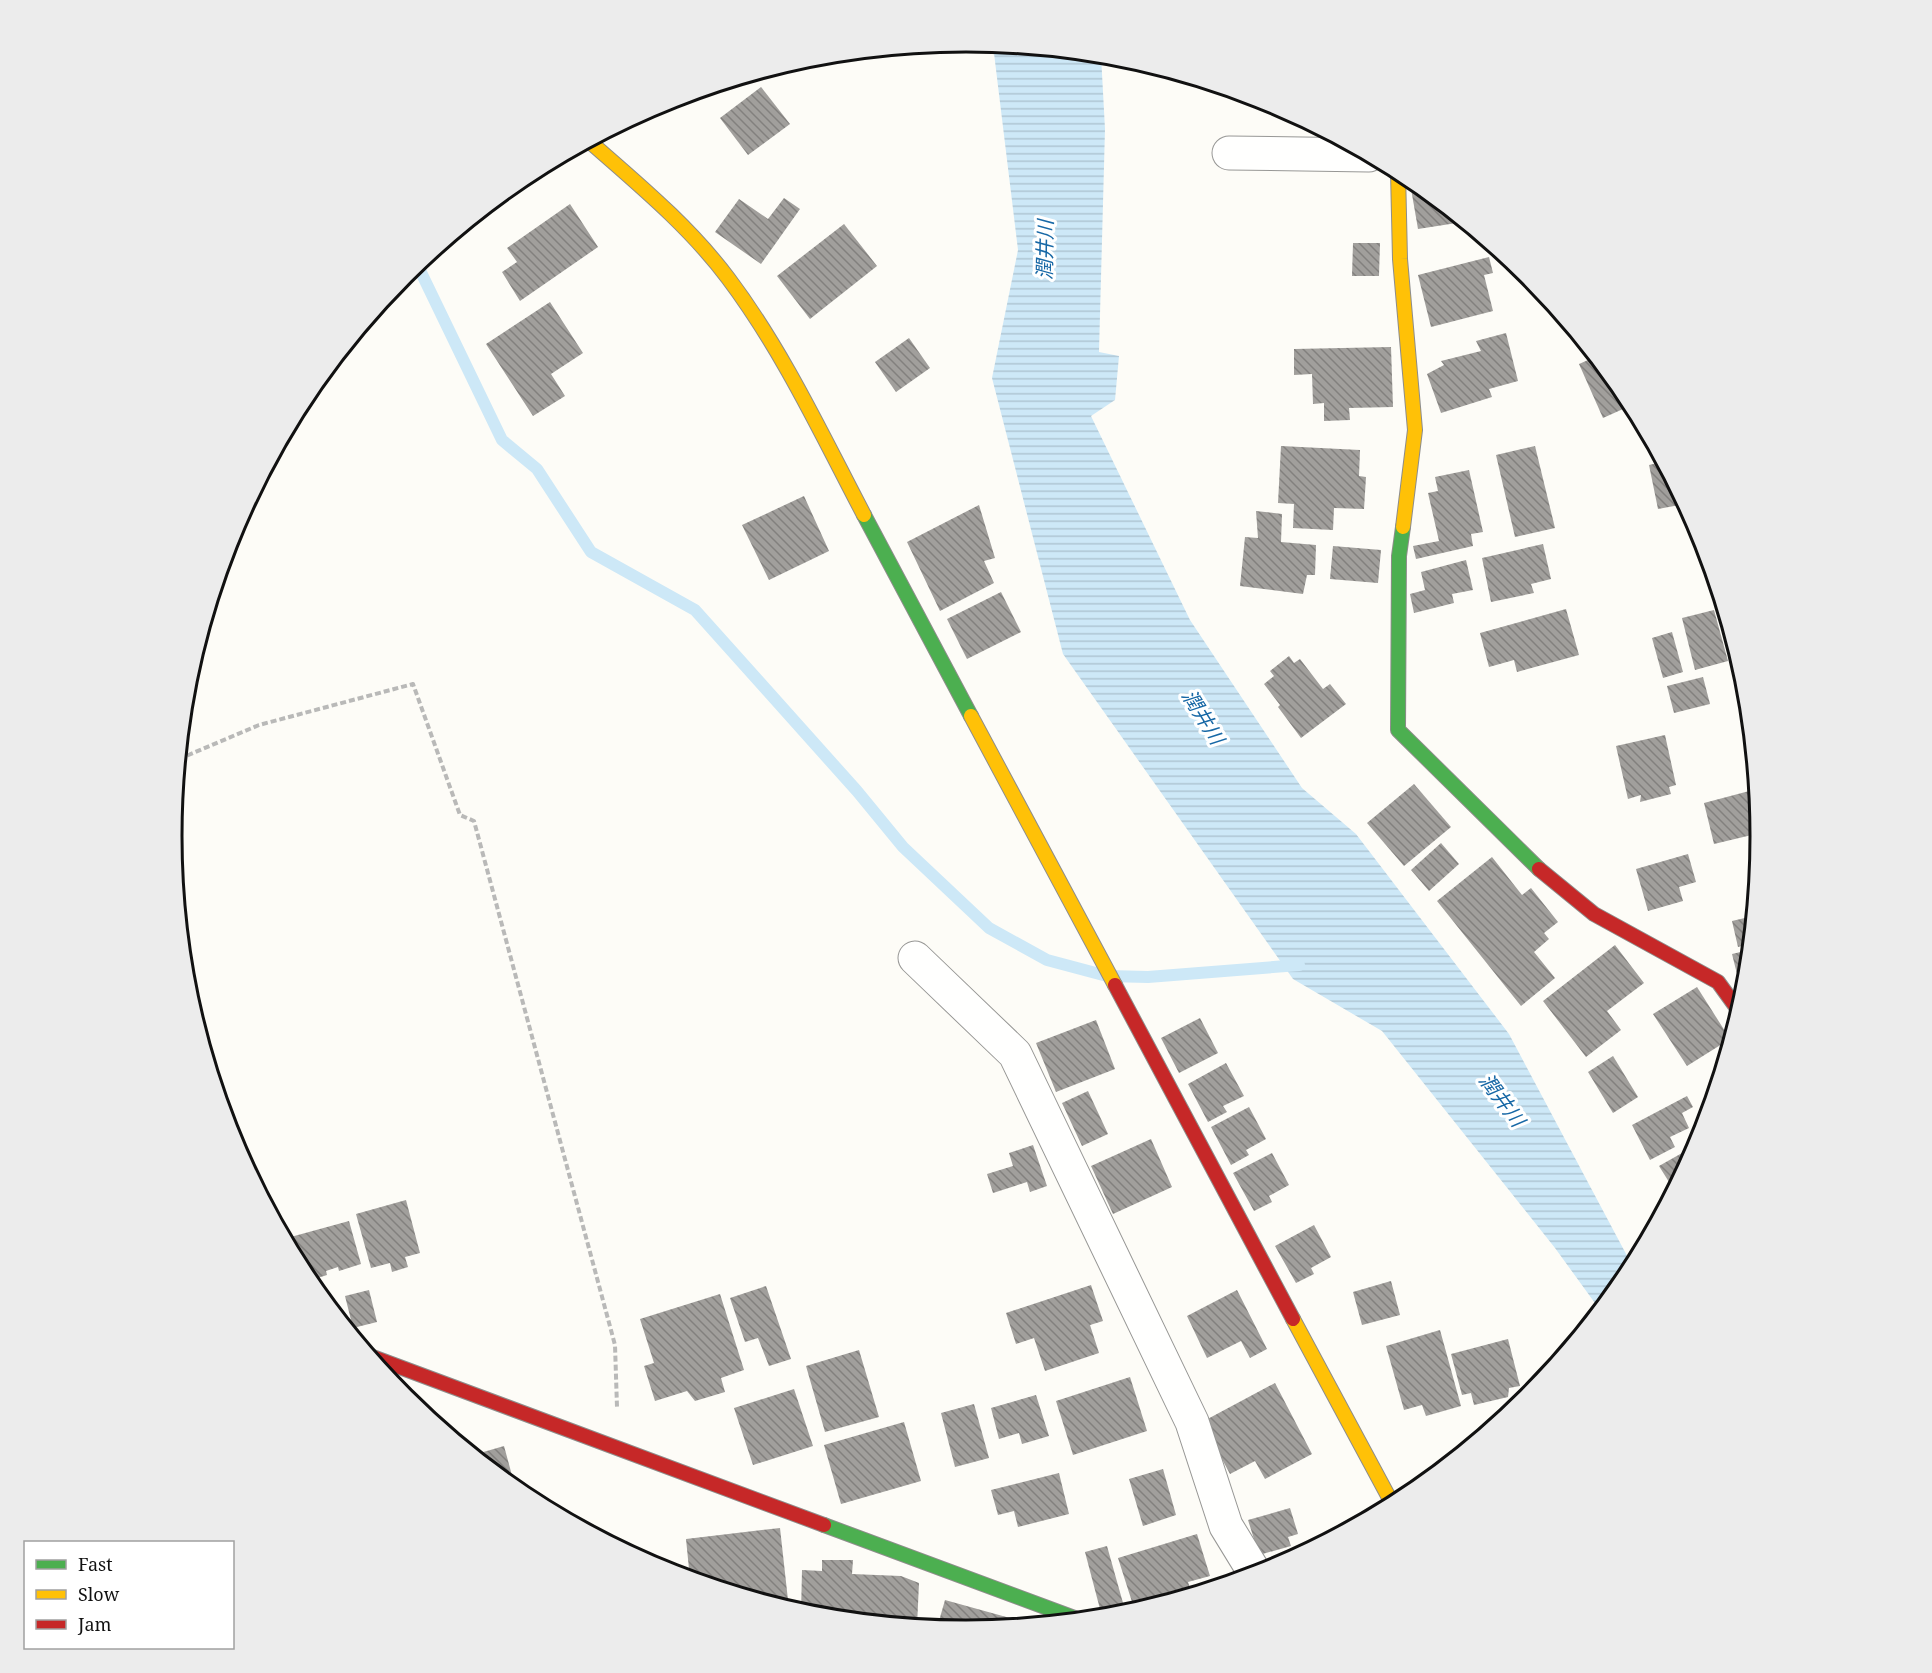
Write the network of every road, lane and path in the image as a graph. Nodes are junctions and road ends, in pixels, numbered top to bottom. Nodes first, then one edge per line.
1 (595, 146) edge
2 (1229, 153) dead end
3 (1352, 155) edge
4 (1398, 183) edge
5 (187, 756) edge
6 (915, 958) dead end
7 (1732, 1001) edge
8 (385, 1362) edge
9 (619, 1449) junction
10 (1388, 1496) edge
11 (1251, 1567) edge
12 (1065, 1614) edge

1 - 10 street
2 - 3 street
4 - 7 street
5 - 9 path
6 - 11 street
8 - 9 street
9 - 12 street

